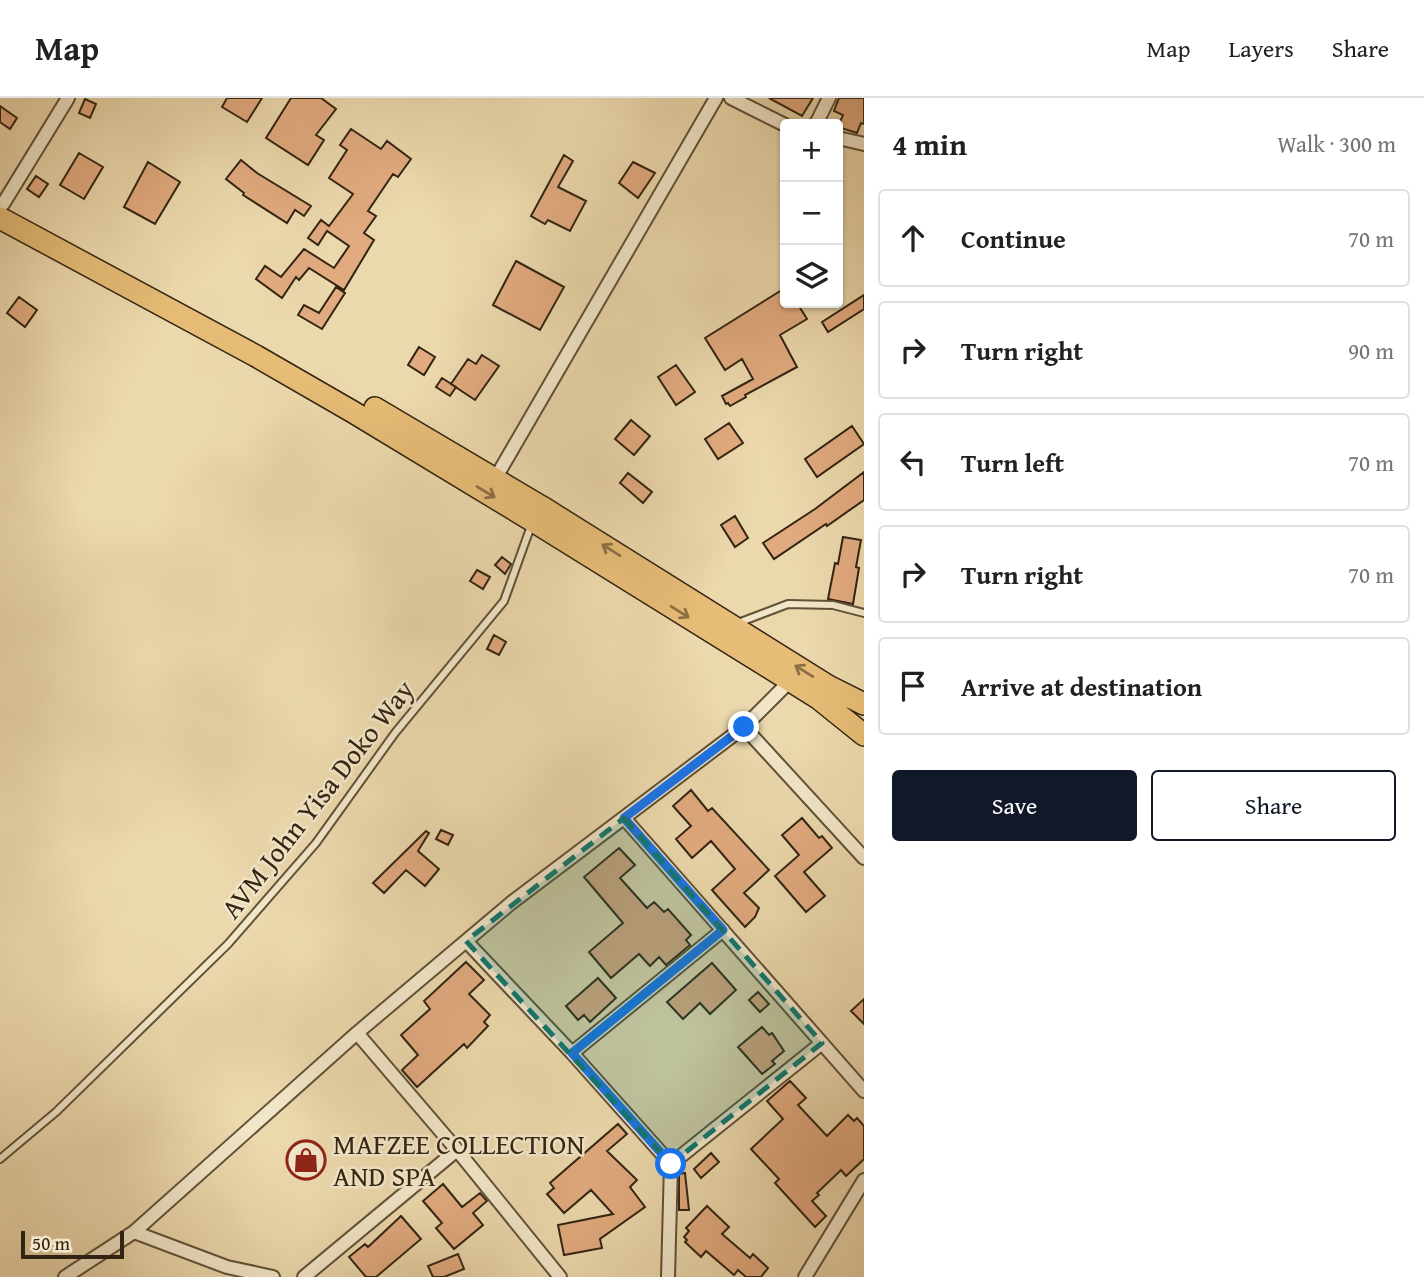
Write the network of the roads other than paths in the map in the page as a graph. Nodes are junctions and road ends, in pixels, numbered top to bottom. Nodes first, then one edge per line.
1 (68, 98) edge
2 (716, 98) edge
3 (731, 98) edge
4 (829, 98) edge
5 (818, 119) edge
6 (780, 122) edge
7 (843, 139) edge
8 (864, 144) edge
9 (1, 208) edge
10 (495, 479) junction
11 (533, 521) junction
12 (864, 613) edge
13 (732, 625) junction
14 (790, 681) junction
15 (864, 704) edge
16 (744, 727) junction
17 (864, 734) edge
18 (624, 818) junction
19 (864, 858) edge
20 (723, 930) junction
21 (466, 941) junction
22 (357, 1033) junction
23 (822, 1043) junction
24 (572, 1053) junction
25 (864, 1091) edge
26 (457, 1150) junction
27 (0, 1159) edge
28 (671, 1164) junction
29 (864, 1180) edge
30 (134, 1232) junction
31 (65, 1277) edge
32 (273, 1277) edge
33 (304, 1277) edge
34 (560, 1277) edge
35 (668, 1277) edge
36 (805, 1277) edge

1 - 9 street
2 - 10 street
3 - 6 street
4 - 5 street
7 - 8 street
9 - 10 highway
9 -> 11 highway
13 -> 10 highway
11 -> 14 highway
11 - 27 lane, AVM John Yisa Doko Way
12 - 13 lane
15 -> 13 highway
14 - 16 street
14 - 17 highway
16 - 18 street
16 - 19 street
18 - 20 street
18 - 21 street
20 - 23 street
20 - 24 street
21 - 22 street
21 - 24 street
22 - 26 street
22 - 30 street
23 - 25 street
23 - 28 street
24 - 28 street
26 - 33 street
26 - 34 street
28 - 35 street
29 - 36 street
30 - 31 street
30 - 32 street

